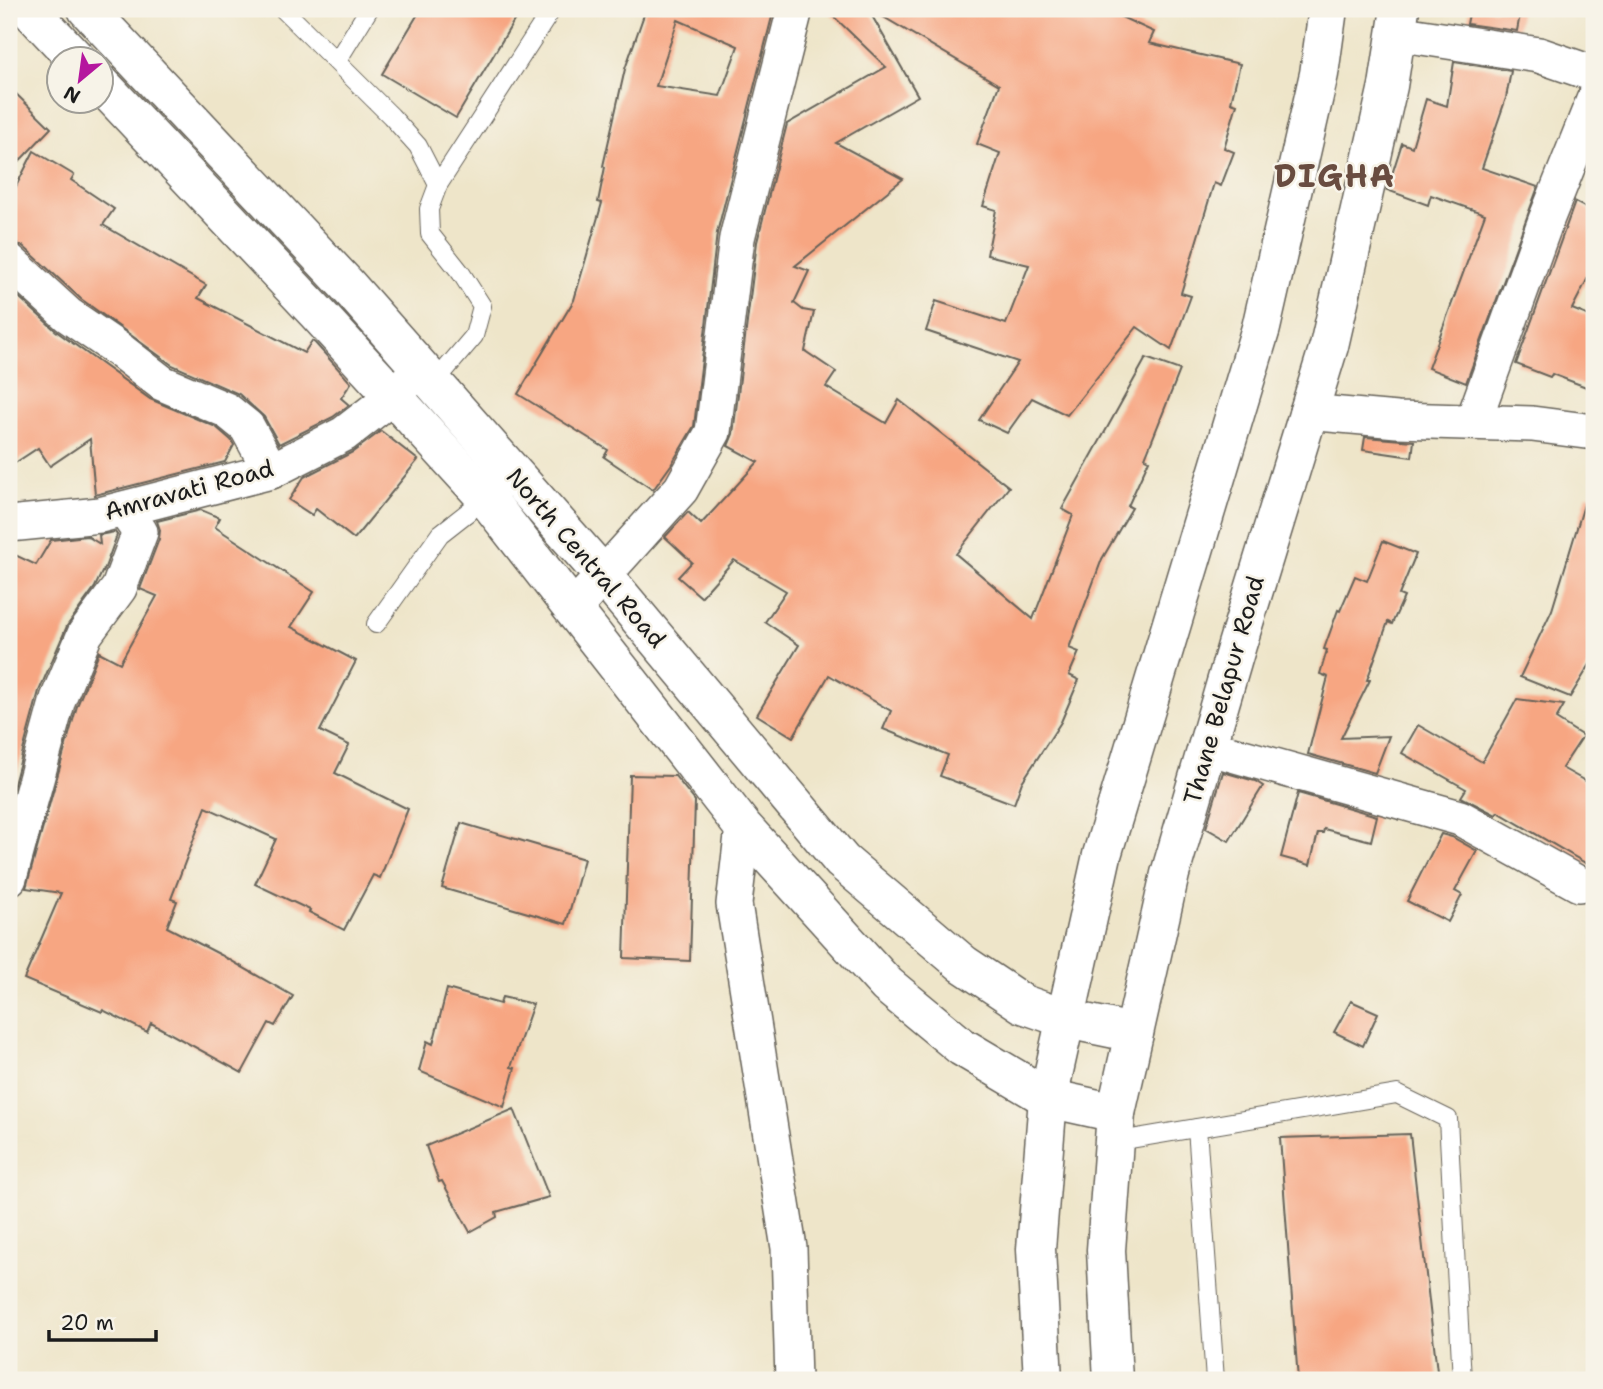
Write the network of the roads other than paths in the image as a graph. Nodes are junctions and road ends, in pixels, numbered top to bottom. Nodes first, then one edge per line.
1 (29, 9) edge
2 (87, 9) edge
3 (283, 9) edge
4 (369, 9) edge
5 (552, 9) edge
6 (795, 9) edge
7 (1328, 9) edge
8 (1398, 21) edge
9 (64, 46) edge
10 (337, 61) junction
11 (1594, 74) edge
12 (116, 100) edge
13 (1594, 100) edge
14 (438, 186) junction
15 (9, 261) edge
16 (427, 376) junction
17 (393, 396) junction
18 (1307, 412) junction
19 (1473, 422) junction
20 (1594, 432) edge
21 (271, 471) junction
22 (486, 498) junction
23 (124, 509) junction
24 (9, 524) edge
25 (603, 575) junction
26 (573, 609) junction
27 (376, 624) dead end
28 (1207, 747) junction
29 (743, 827) junction
30 (9, 878) edge
31 (1579, 884) dead end
32 (1066, 1019) junction
33 (1134, 1033) junction
34 (1048, 1098) junction
35 (1114, 1128) junction
36 (1197, 1128) junction
37 (793, 1380) edge
38 (1043, 1380) edge
39 (1113, 1380) edge
40 (1215, 1380) edge
41 (1462, 1380) edge

1 - 9 main road
2 - 16 main road, North Central Road
3 - 10 lane
4 - 10 lane
5 - 14 lane
6 - 25 street
7 - 32 main road
8 - 11 street
8 - 18 main road, Thane Belapur Road
10 - 14 lane
12 - 17 main road, North Central Road
13 - 19 street
14 - 16 lane
15 - 21 street
16 - 17 street, Amravati Road
16 - 25 main road, North Central Road
17 - 21 street, Amravati Road
17 - 22 main road, North Central Road
18 - 19 street
18 - 28 main road, Thane Belapur Road
19 - 20 street
21 - 23 street, Amravati Road
22 - 26 main road, North Central Road
22 - 27 lane
23 - 24 street, Amravati Road
23 - 30 street
25 - 26 street
25 - 32 main road, North Central Road
26 - 29 main road, North Central Road
28 - 31 street
28 - 33 main road, Thane Belapur Road
29 - 34 main road, North Central Road
29 - 37 street
32 - 33 main road, North Central Road
32 - 34 main road
33 - 35 main road, Thane Belapur Road
34 - 35 main road, North Central Road
34 - 38 main road
35 - 36 lane
35 - 39 main road, Thane Belapur Road
36 - 40 lane
36 - 41 lane

